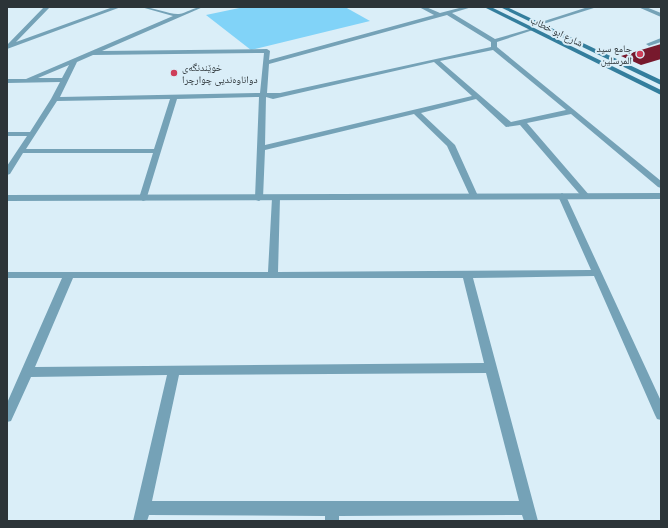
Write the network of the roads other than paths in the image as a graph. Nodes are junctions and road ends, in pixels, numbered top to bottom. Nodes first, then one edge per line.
1 (47, 7) edge
2 (55, 7) edge
3 (118, 7) edge
4 (144, 7) edge
5 (200, 7) edge
6 (422, 7) edge
7 (469, 7) edge
8 (487, 7) edge
9 (503, 7) edge
10 (594, 7) edge
11 (641, 7) edge
12 (41, 13) junction
13 (448, 13) junction
14 (439, 15) junction
15 (661, 15) edge
16 (179, 16) junction
17 (538, 24) junction
18 (531, 29) junction
19 (24, 31) junction
20 (41, 35) junction
21 (661, 40) edge
22 (649, 44) dead end
23 (494, 45) junction
24 (8, 48) edge
25 (92, 53) junction
26 (435, 60) junction
27 (74, 61) junction
28 (267, 63) junction
29 (64, 80) junction
30 (7, 81) edge
31 (26, 81) junction
32 (661, 83) edge
33 (661, 93) edge
34 (174, 97) junction
35 (263, 97) junction
36 (477, 97) junction
37 (55, 99) junction
38 (415, 111) junction
39 (572, 111) junction
40 (522, 122) junction
41 (7, 134) edge
42 (33, 134) junction
43 (262, 148) junction
44 (158, 150) junction
45 (21, 151) junction
46 (7, 172) edge
47 (661, 185) edge
48 (474, 196) junction
49 (562, 196) junction
50 (586, 196) junction
51 (661, 196) edge
52 (7, 198) edge
53 (143, 198) junction
54 (259, 198) junction
55 (276, 198) junction
56 (598, 273) junction
57 (7, 275) edge
58 (69, 275) junction
59 (274, 275) junction
60 (467, 275) junction
61 (492, 368) junction
62 (174, 371) junction
63 (27, 372) junction
64 (661, 415) edge
65 (7, 417) edge
66 (142, 514) edge
67 (529, 514) edge
68 (332, 515) edge

1 - 12 street
2 - 12 street
3 - 20 street
4 - 16 street
5 - 16 street
6 - 14 street
7 - 13 street
8 - 18 main road, شارع ابو خطاب
9 - 17 main road, شارع ابو خطاب
10 - 17 street
11 - 15 street
12 - 19 street
13 - 14 street
13 - 23 street
14 - 28 street
16 - 25 street
17 - 32 main road, شارع ابو خطاب
18 - 23 street
18 - 33 main road, شارع ابو خطاب
19 - 20 street
19 - 24 street
20 - 24 street
21 - 22 street
23 - 26 street
23 - 39 street
25 - 27 street
25 - 28 street
26 - 35 street
26 - 36 street
27 - 29 street
27 - 31 street
28 - 35 street
29 - 31 street
29 - 37 street
30 - 31 street
34 - 35 street
34 - 37 street
34 - 44 street
35 - 43 street
36 - 38 street
36 - 40 street
37 - 42 street
38 - 43 street
38 - 48 street
39 - 40 street
39 - 47 street
40 - 50 street
41 - 42 street
42 - 45 street
43 - 54 street
44 - 45 street
44 - 53 street
45 - 46 street
48 - 49 street
48 - 55 street
49 - 50 street
49 - 56 street
50 - 51 street
52 - 53 street
53 - 54 street
54 - 55 street
55 - 59 street
56 - 60 street
56 - 64 street
57 - 58 street
58 - 59 street
58 - 63 street
59 - 60 street
60 - 61 street
61 - 62 street
61 - 67 street
62 - 63 street
62 - 66 street
63 - 65 street
66 - 68 street
67 - 68 street

